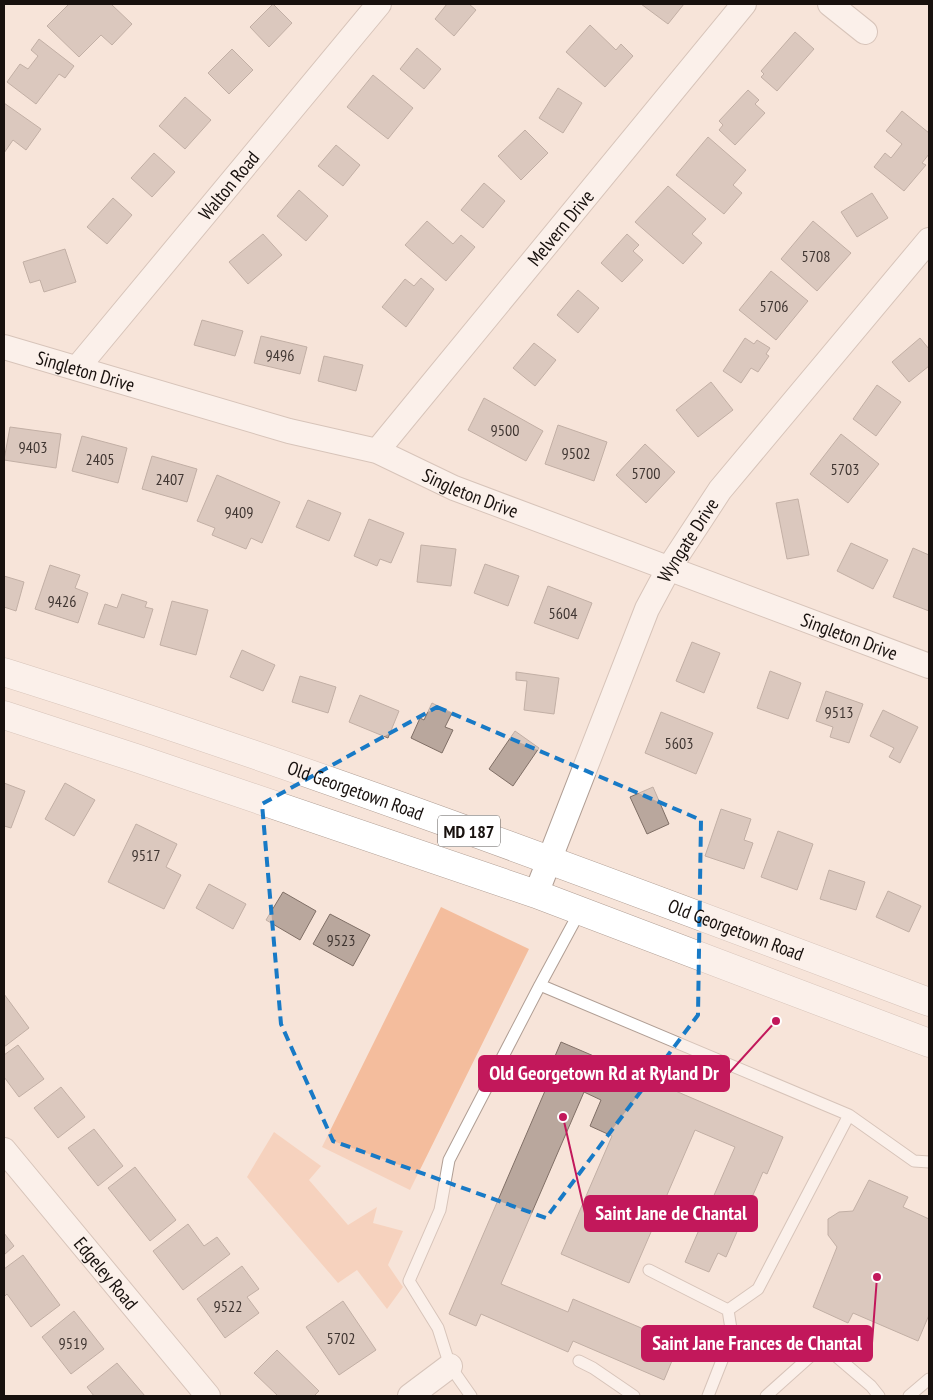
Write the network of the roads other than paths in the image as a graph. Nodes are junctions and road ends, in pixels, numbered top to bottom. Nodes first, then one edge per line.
1 (379, 4) edge
2 (744, 4) edge
3 (830, 4) edge
4 (865, 32) dead end
5 (929, 240) edge
6 (4, 347) edge
7 (78, 367) junction
8 (376, 451) junction
9 (669, 568) junction
10 (929, 666) edge
11 (4, 672) edge
12 (4, 715) edge
13 (550, 860) junction
14 (536, 894) junction
15 (580, 911) junction
16 (540, 986) junction
17 (929, 1002) edge
18 (929, 1043) edge
19 (849, 1115) junction
20 (4, 1150) edge
21 (929, 1162) edge
22 (649, 1270) dead end
23 (728, 1310) junction
24 (579, 1361) dead end
25 (450, 1366) junction
26 (929, 1379) edge
27 (208, 1396) edge
28 (410, 1396) edge
29 (471, 1396) edge
30 (634, 1396) edge
31 (708, 1396) edge
32 (766, 1396) edge
33 (878, 1396) edge
34 (909, 1396) edge

1 - 7 street, Walton Road
2 - 8 street, Melvern Drive
3 - 4 street
5 - 9 street, Wyngate Drive
6 - 7 street, Singleton Drive
7 - 8 street, Singleton Drive
8 - 9 street, Singleton Drive
9 - 10 street, Singleton Drive
9 - 13 street, Wyngate Drive
11 - 13 main road, Old Georgetown Road / MD 187
12 - 14 main road, Old Georgetown Road / MD 187
13 - 14 street, Wyngate Drive
13 - 17 main road, Old Georgetown Road / MD 187
14 - 15 main road, Old Georgetown Road / MD 187
15 - 16 lane
15 - 18 main road, Old Georgetown Road / MD 187
16 - 19 lane
16 - 25 lane
19 - 21 lane
19 - 23 lane
20 - 27 street, Edgeley Road
22 - 23 lane
23 - 31 lane
24 - 30 lane
25 - 28 street
25 - 29 lane
26 - 34 lane
32 - 33 lane

